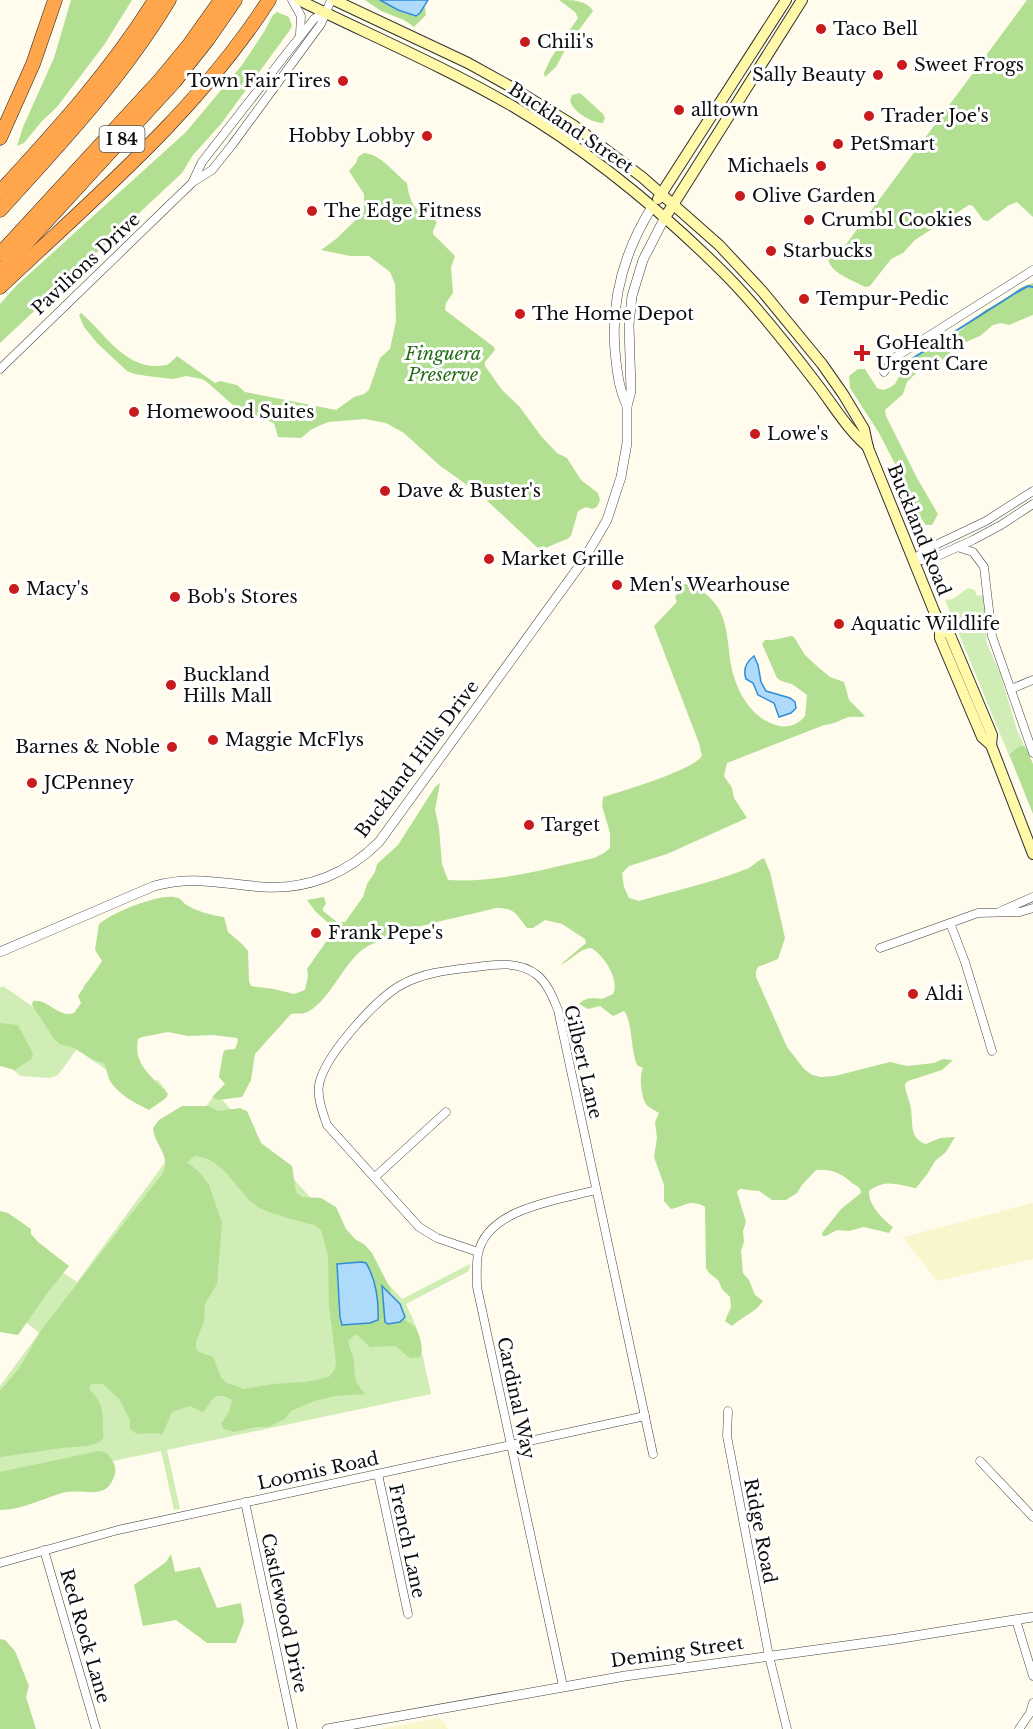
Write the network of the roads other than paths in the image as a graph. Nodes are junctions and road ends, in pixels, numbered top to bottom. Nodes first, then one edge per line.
1 (55, 0) edge
2 (155, 0) edge
3 (169, 0) edge
4 (221, 0) edge
5 (235, 0) edge
6 (292, 0) edge
7 (299, 0) edge
8 (332, 0) edge
9 (786, 0) edge
10 (802, 0) edge
11 (268, 1) edge
12 (324, 12) junction
13 (299, 38) junction
14 (738, 75) junction
15 (747, 88) junction
16 (547, 108) junction
17 (237, 119) junction
18 (538, 122) junction
19 (242, 131) junction
20 (0, 138) edge
21 (192, 182) junction
22 (0, 192) edge
23 (661, 194) junction
24 (674, 205) junction
25 (652, 207) junction
26 (0, 210) edge
27 (664, 219) junction
28 (0, 254) edge
29 (1033, 270) edge
30 (0, 272) edge
31 (0, 287) edge
32 (797, 332) joint
33 (783, 341) joint
34 (806, 344) junction
35 (792, 352) junction
36 (0, 369) edge
37 (884, 372) dead end
38 (627, 406) junction
39 (868, 448) junction
40 (1033, 491) edge
41 (1033, 504) edge
42 (957, 547) junction
43 (914, 560) junction
44 (1033, 680) edge
45 (1011, 689) junction
46 (1033, 753) edge
47 (1033, 854) edge
48 (1033, 897) edge
49 (1033, 908) edge
50 (999, 912) junction
51 (950, 923) junction
52 (880, 948) dead end
53 (0, 952) edge
54 (992, 1051) dead end
55 (446, 1112) dead end
56 (375, 1177) junction
57 (596, 1190) junction
58 (478, 1252) junction
59 (728, 1411) dead end
60 (645, 1416) junction
61 (511, 1446) junction
62 (653, 1454) dead end
63 (980, 1461) dead end
64 (378, 1474) junction
65 (245, 1502) junction
66 (1033, 1517) edge
67 (44, 1550) junction
68 (0, 1563) edge
69 (408, 1614) dead end
70 (1033, 1617) edge
71 (1016, 1620) junction
72 (769, 1656) junction
73 (1033, 1676) edge
74 (563, 1686) junction
75 (1033, 1703) edge
76 (96, 1729) edge
77 (293, 1729) edge
78 (327, 1729) edge
79 (787, 1729) edge
80 (1019, 1729) edge

1 - 20 highway
2 - 22 highway
3 - 26 highway
4 - 28 highway
5 - 30 highway, I 84
6 - 13 street
7 - 12 main road, Buckland Street
8 - 12 street, Pavilions Drive
8 - 16 main road, Buckland Street
9 - 14 main road
10 - 15 main road
11 - 31 highway
12 - 13 street, Pavilions Drive
12 - 18 main road, Buckland Street
12 - 19 street, Pavilions Drive
13 - 17 street, Pavilions Drive
14 - 15 main road
14 - 23 main road
15 - 24 main road
16 - 18 main road
16 - 23 main road, Buckland Street
17 - 19 street
17 - 21 street, Pavilions Drive
18 - 25 main road, Buckland Street
19 - 21 street, Pavilions Drive
21 - 36 street, Pavilions Drive
23 - 24 main road, Buckland Street
23 - 25 main road
24 - 27 main road
24 - 32 main road, Buckland Street
25 - 27 main road, Buckland Street
25 - 38 street, Buckland Hills Drive
27 - 33 main road, Buckland Street
27 - 38 street, Buckland Hills Drive
29 - 37 street
32 - 34 main road, Buckland Road
33 - 35 main road, Buckland Road
34 - 35 main road
34 - 39 main road, Buckland Road
35 - 39 main road, Buckland Road
38 - 53 street, Buckland Hills Drive
39 - 43 main road, Buckland Road
40 - 43 street
41 - 42 street
42 - 43 street
42 - 45 street
43 - 47 main road, Buckland Road
44 - 45 street
45 - 46 street
48 - 50 street
49 - 50 street
50 - 51 street
51 - 52 street
51 - 54 street
55 - 56 street
56 - 57 street, Gilbert Lane
56 - 58 street, Gilbert Lane
57 - 58 street
57 - 60 street, Gilbert Lane
58 - 61 street, Cardinal Way
59 - 72 street, Ridge Road
60 - 61 street, Loomis Road
60 - 62 street, Gilbert Lane
61 - 64 street, Loomis Road
61 - 74 street, Cardinal Way
63 - 66 street
64 - 65 street, Loomis Road
64 - 69 street, French Lane
65 - 67 street, Loomis Road
65 - 77 street, Castlewood Drive
67 - 68 street, Loomis Road
67 - 76 street, Red Rock Lane
70 - 71 street, Deming Street
71 - 72 street, Deming Street
71 - 73 street
72 - 74 street, Deming Street
72 - 79 street, Ridge Road
74 - 78 street, Deming Street
75 - 80 street

